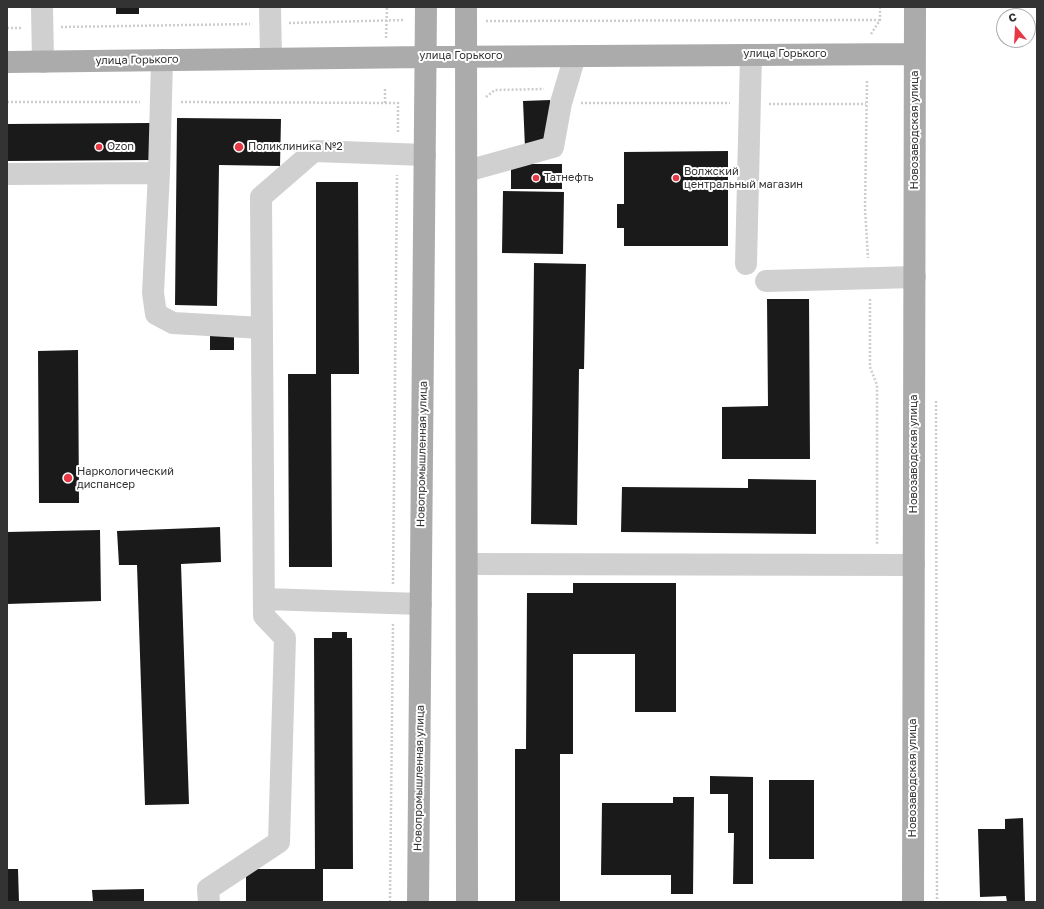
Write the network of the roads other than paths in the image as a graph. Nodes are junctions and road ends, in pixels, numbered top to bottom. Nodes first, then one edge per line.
1 (426, 7) edge
2 (466, 7) edge
3 (915, 7) edge
4 (270, 15) edge
5 (42, 17) edge
6 (915, 54) junction
7 (751, 55) junction
8 (426, 56) junction
9 (467, 56) junction
10 (575, 56) junction
11 (271, 58) junction
12 (162, 60) junction
13 (7, 62) edge
14 (43, 62) junction
15 (425, 155) junction
16 (467, 171) junction
17 (7, 174) edge
18 (159, 174) junction
19 (746, 264) dead end
20 (914, 277) junction
21 (766, 281) dead end
22 (262, 328) junction
23 (467, 564) junction
24 (914, 565) junction
25 (264, 599) junction
26 (421, 604) junction
27 (209, 902) edge
28 (418, 902) edge
29 (467, 902) edge
30 (913, 902) edge

1 - 8 main road, Новопромышленная улица
2 - 9 main road
3 - 6 main road, Новозаводская улица
4 - 11 lane
5 - 14 lane
6 - 7 main road, улица Горького
6 - 20 main road, Новозаводская улица
7 - 10 main road, улица Горького
7 - 19 lane
8 - 9 main road, улица Горького
8 - 11 main road, улица Горького
8 - 15 main road, Новопромышленная улица
9 - 10 main road, улица Горького
9 - 16 main road
10 - 16 lane
11 - 12 main road, улица Горького
12 - 14 main road, улица Горького
12 - 18 lane
13 - 14 main road, улица Горького
15 - 22 lane
15 - 26 main road, Новопромышленная улица
16 - 23 main road
17 - 18 lane
18 - 22 lane
20 - 21 lane
20 - 24 main road, Новозаводская улица
22 - 25 lane
23 - 24 lane
23 - 29 main road
24 - 30 main road, Новозаводская улица
25 - 26 lane
25 - 27 lane
26 - 28 main road, Новопромышленная улица

